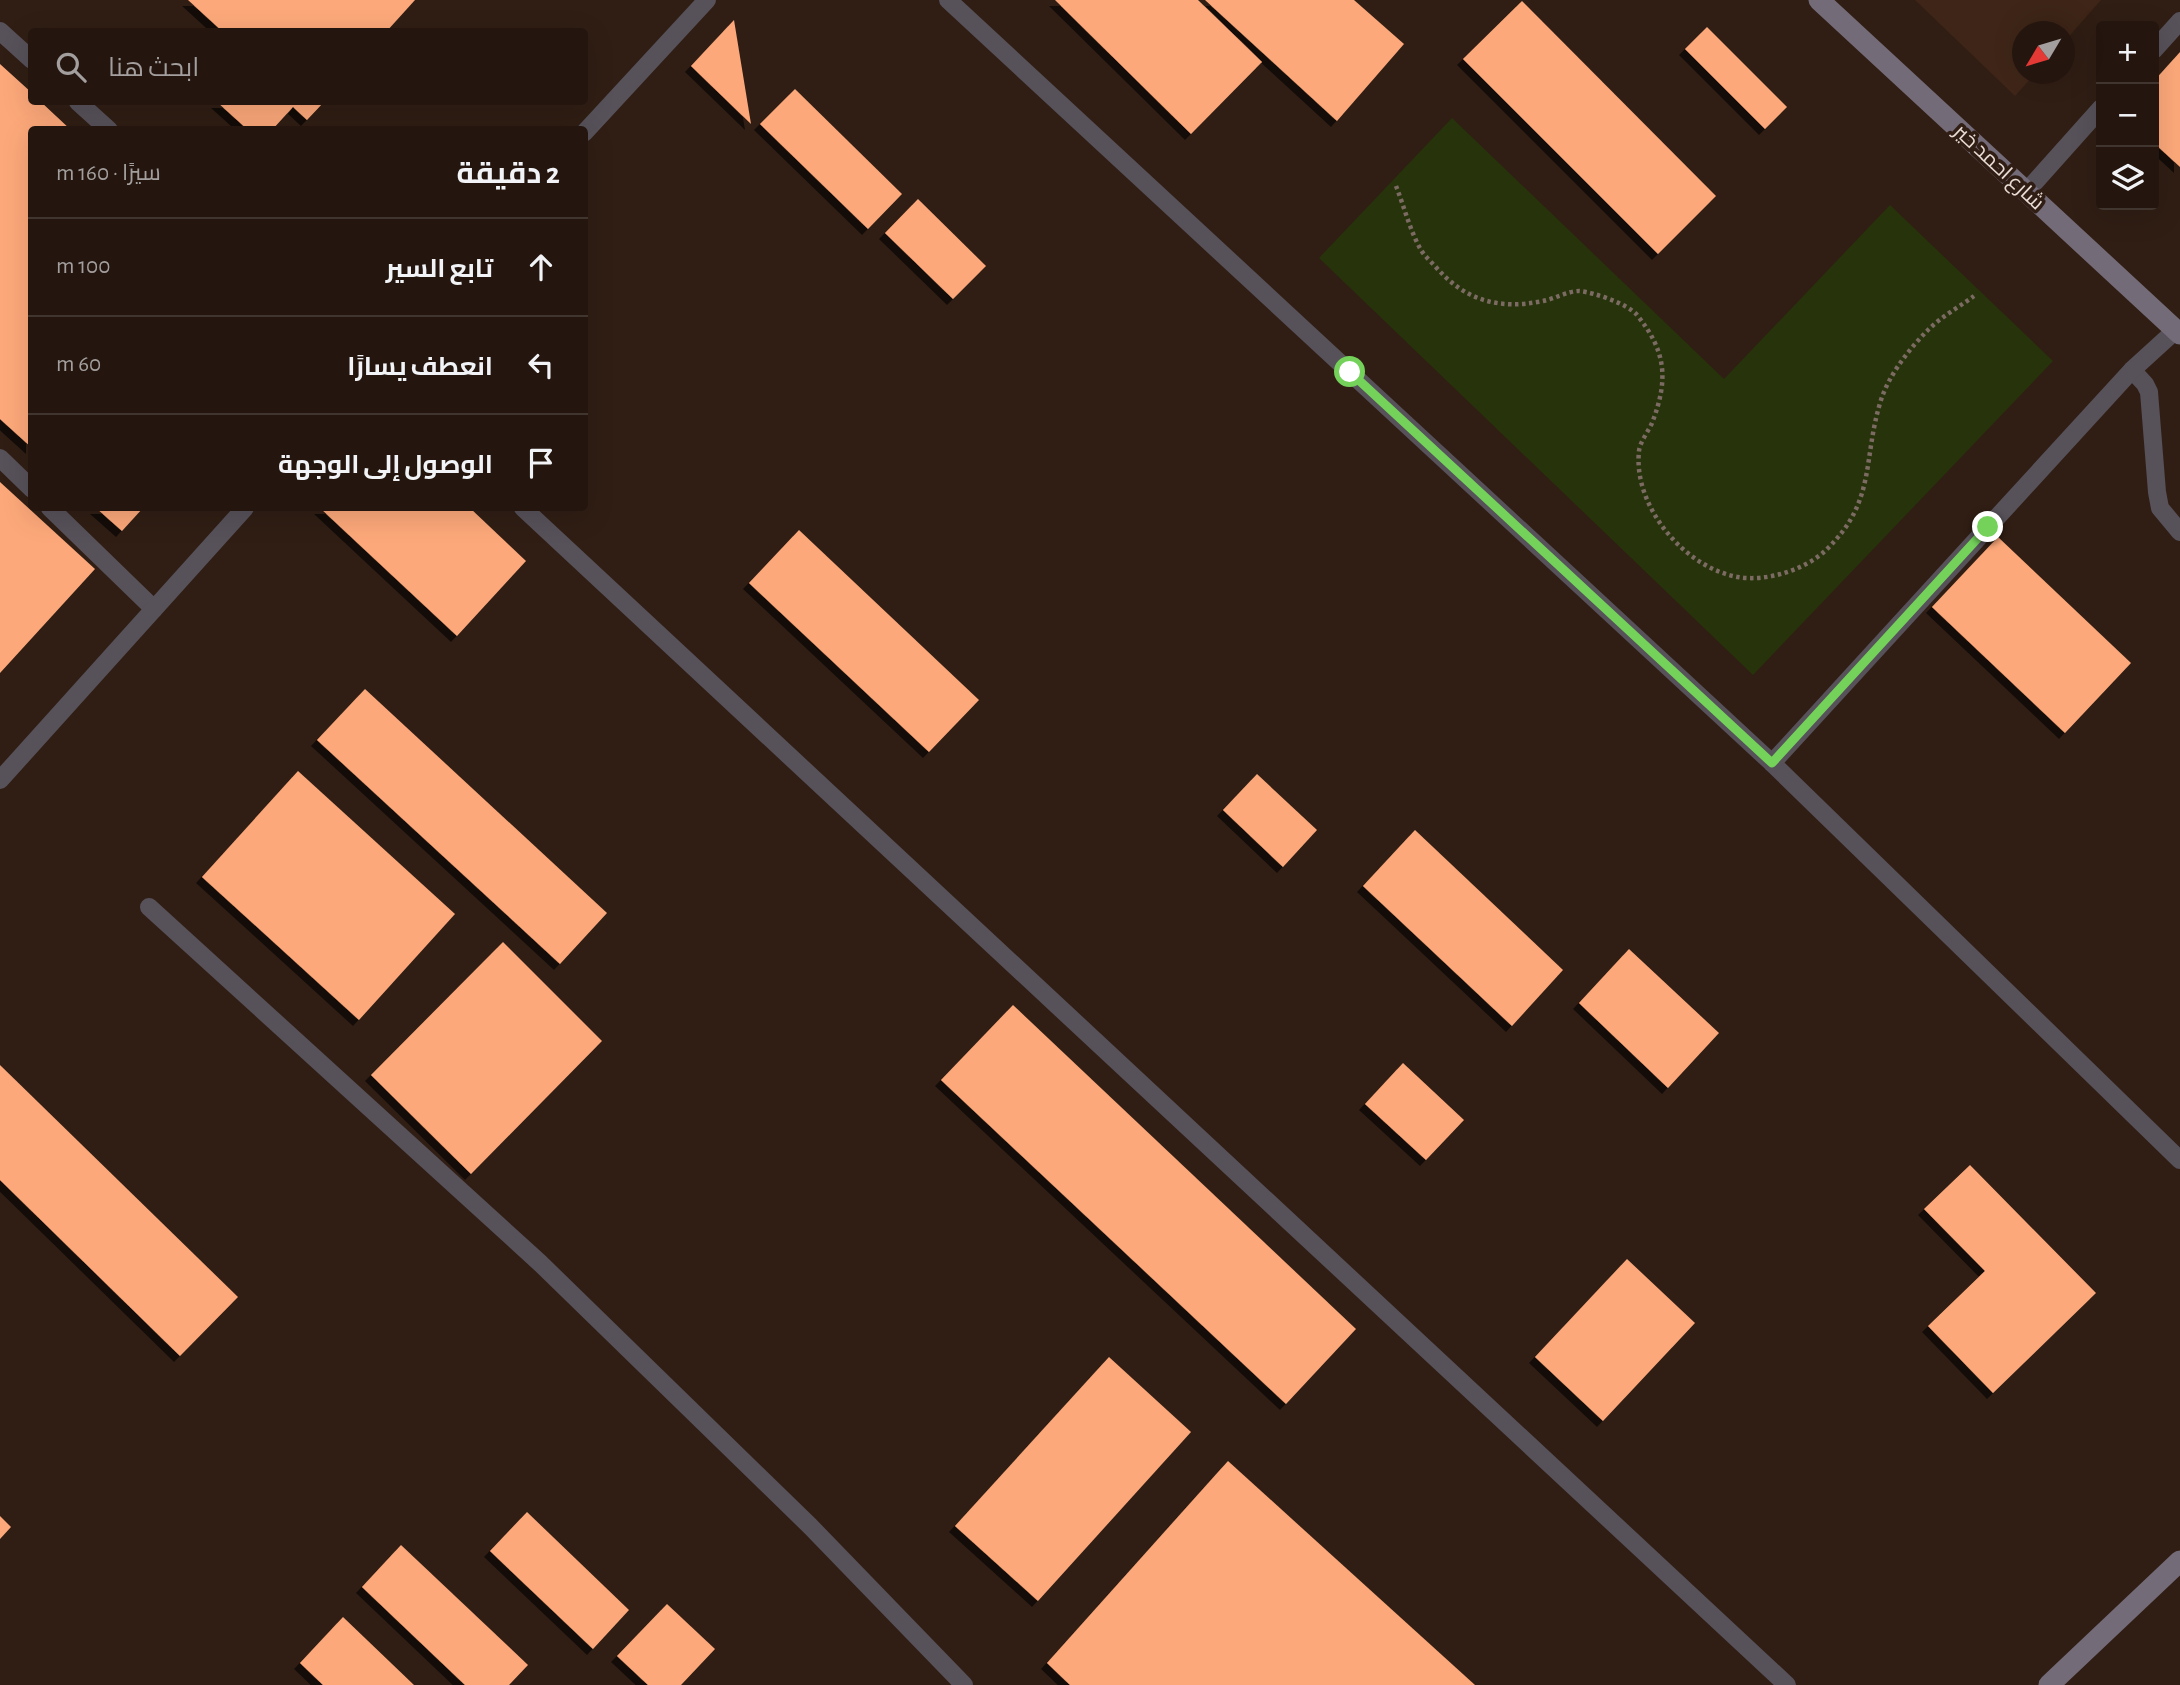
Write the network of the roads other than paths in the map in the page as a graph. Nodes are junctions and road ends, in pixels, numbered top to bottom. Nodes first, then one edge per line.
1 (707, 0) edge
2 (948, 0) edge
3 (1819, 0) edge
4 (2180, 21) edge
5 (0, 31) edge
6 (2159, 44) edge
7 (28, 56) edge
8 (81, 105) edge
9 (2096, 114) edge
10 (105, 126) edge
11 (588, 129) edge
12 (2026, 192) junction
13 (2178, 332) edge
14 (2132, 370) junction
15 (0, 458) edge
16 (28, 485) edge
17 (53, 511) edge
18 (242, 511) edge
19 (526, 511) edge
20 (2180, 532) edge
21 (154, 609) junction
22 (1772, 763) junction
23 (0, 780) edge
24 (149, 907) dead end
25 (2180, 1160) edge
26 (2180, 1561) edge
27 (964, 1685) edge
28 (1787, 1685) edge
29 (2049, 1685) edge

1 - 11 lane
2 - 22 lane
3 - 12 main road, شارع احمد خير
4 - 6 lane
5 - 7 lane
8 - 10 lane
9 - 12 lane
12 - 13 main road, شارع احمد خير
13 - 14 lane
14 - 20 lane
14 - 22 lane
15 - 16 lane
17 - 21 lane
18 - 21 lane
19 - 28 lane
21 - 23 lane
22 - 25 lane
24 - 27 lane
26 - 29 main road

